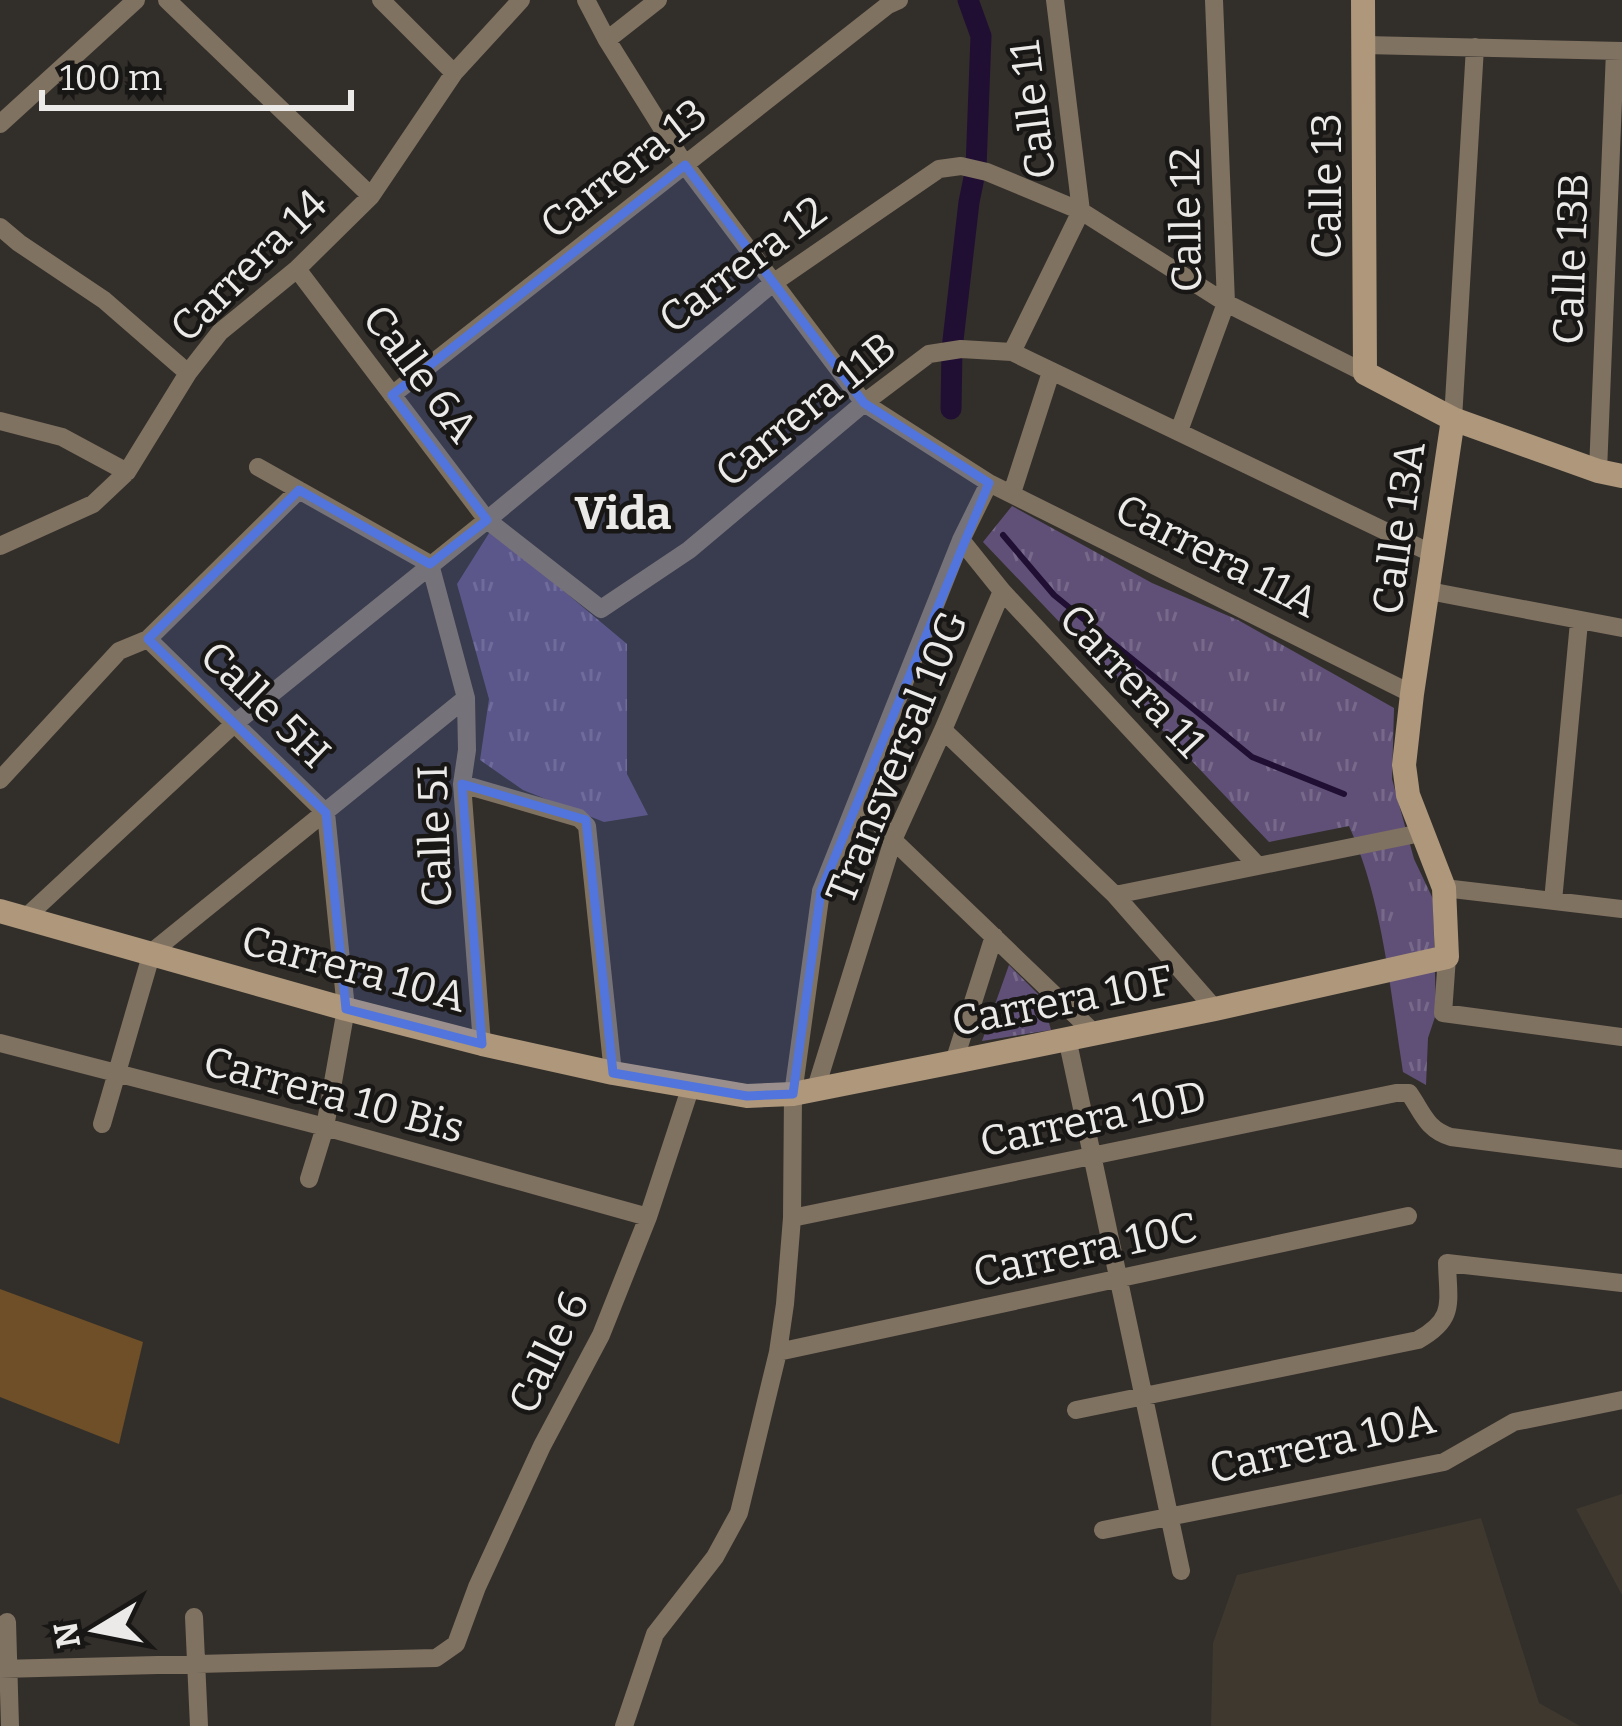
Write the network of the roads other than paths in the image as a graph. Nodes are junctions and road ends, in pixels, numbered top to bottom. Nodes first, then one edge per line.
1 (136, 0) edge
2 (166, 0) edge
3 (381, 0) edge
4 (520, 0) edge
5 (586, 0) edge
6 (658, 0) edge
7 (899, 0) edge
8 (1055, 0) edge
9 (1214, 0) edge
10 (1363, 0) edge
11 (607, 40) junction
12 (1365, 45) junction
13 (1475, 47) junction
14 (1618, 51) edge
15 (454, 73) junction
16 (0, 124) edge
17 (685, 165) junction
18 (371, 196) junction
19 (1081, 211) junction
20 (0, 226) edge
21 (298, 268) junction
22 (773, 283) junction
23 (1226, 303) junction
24 (1012, 352) junction
25 (1051, 372) junction
26 (188, 373) junction
27 (1365, 373) junction
28 (392, 395) junction
29 (864, 403) junction
30 (1453, 419) junction
31 (0, 421) edge
32 (1179, 431) junction
33 (258, 467) dead end
34 (127, 472) junction
35 (1610, 474) edge
36 (989, 483) junction
37 (299, 490) junction
38 (1012, 493) junction
39 (487, 520) junction
40 (961, 540) junction
41 (0, 546) edge
42 (1435, 555) junction
43 (430, 564) junction
44 (1002, 591) junction
45 (1429, 591) junction
46 (1579, 622) junction
47 (1622, 628) edge
48 (148, 639) junction
49 (1412, 694) junction
50 (466, 698) junction
51 (234, 724) junction
52 (944, 730) junction
53 (0, 780) edge
54 (462, 784) junction
55 (859, 800) junction
56 (326, 813) junction
57 (1420, 833) junction
58 (892, 840) junction
59 (1257, 865) junction
60 (1444, 888) junction
61 (1115, 895) junction
62 (1553, 901) junction
63 (1622, 909) edge
64 (12, 915) edge
65 (994, 936) junction
66 (152, 952) junction
67 (1447, 957) junction
68 (346, 1009) junction
69 (1215, 1009) junction
70 (1094, 1033) junction
71 (1622, 1037) edge
72 (1067, 1038) junction
73 (0, 1043) edge
74 (482, 1044) junction
75 (953, 1062) junction
76 (118, 1073) junction
77 (613, 1073) junction
78 (691, 1086) junction
79 (804, 1091) junction
80 (102, 1124) dead end
81 (325, 1127) junction
82 (1092, 1154) junction
83 (1622, 1159) edge
84 (309, 1179) dead end
85 (1408, 1216) dead end
86 (648, 1217) junction
87 (792, 1218) junction
88 (1119, 1279) junction
89 (1622, 1283) edge
90 (778, 1352) junction
91 (1144, 1396) junction
92 (1622, 1400) edge
93 (1076, 1410) dead end
94 (1170, 1517) junction
95 (1103, 1531) dead end
96 (1181, 1571) dead end
97 (194, 1616) dead end
98 (7, 1622) dead end
99 (196, 1664) junction
100 (3, 1669) edge
101 (10, 1726) edge
102 (199, 1726) edge
103 (624, 1726) edge

1 - 16 street
2 - 18 street
3 - 15 street
4 - 15 street, Carrera 14
5 - 11 street
6 - 11 street
7 - 17 street, Carrera 13
8 - 19 street, Calle 11
9 - 23 street, Calle 12
10 - 12 street, Calle 13
11 - 17 street
12 - 13 street
12 - 27 street, Calle 13
13 - 14 street
13 - 30 street, Calle 13A
14 - 35 street, Calle 13B
15 - 18 street, Carrera 14
17 - 22 street
17 - 28 street, Carrera 13
18 - 21 street, Carrera 14
19 - 22 street, Carrera 12
19 - 23 street, Carrera 12
19 - 24 street
20 - 26 street
21 - 26 street, Carrera 14
21 - 28 street, Calle 6A
22 - 29 street
22 - 39 street, Carrera 12
23 - 27 street, Carrera 12
23 - 32 street, Calle 12
24 - 25 street, Carrera 11B
24 - 29 street, Carrera 11B
25 - 32 street, Carrera 11B
25 - 38 street
26 - 34 street, Carrera 14
27 - 30 street, Carrera 12
28 - 39 street, Calle 6A
29 - 36 street, Carrera 11A
29 - 39 street, Carrera 11B
30 - 35 street, Carrera 12
30 - 42 street, Calle 13A
31 - 34 street
32 - 42 street, Carrera 11B
33 - 37 street
34 - 41 street, Carrera 14
36 - 38 street, Carrera 11A
36 - 40 street
37 - 43 street
37 - 48 street
38 - 49 street, Carrera 11A
39 - 43 street, Carrera 12
40 - 44 street, Carrera 11
40 - 55 street
42 - 45 street, Calle 13A
43 - 50 street
43 - 51 street, Carrera 12
44 - 52 street, Transversal 10G
44 - 59 street, Carrera 11
45 - 46 street
45 - 49 street, Calle 13A
46 - 47 street
46 - 62 street
48 - 51 street, Calle 5H
48 - 53 street
49 - 57 street, Calle 13A
50 - 54 street, Calle 5I
50 - 56 street
51 - 56 street, Calle 5H
51 - 64 street, Carrera 12
52 - 58 street, Transversal 10G
52 - 61 street
54 - 74 street, Calle 5I
54 - 77 street
55 - 58 street
55 - 79 street
56 - 66 street
56 - 68 street, Calle 5H
57 - 59 street
57 - 60 street, Calle 13A
58 - 65 street
58 - 79 street, Transversal 10G
59 - 61 street
60 - 62 street
60 - 67 street, Calle 13A
61 - 69 street
62 - 63 street
64 - 66 street, Carrera 10A
65 - 70 street
65 - 75 street
66 - 68 street, Carrera 10A
66 - 76 street
67 - 69 street, Carrera 10F
67 - 71 street, Calle 13A
68 - 74 street, Carrera 10A
68 - 81 street, Calle 5H
69 - 70 street, Carrera 10F
70 - 72 street, Carrera 10F
72 - 75 street, Carrera 10F
72 - 82 street
73 - 76 street, Carrera 10 Bis
74 - 77 street, Carrera 10A
75 - 79 street, Carrera 10F
76 - 80 street
76 - 81 street, Carrera 10 Bis
77 - 78 street, Carrera 10A
78 - 79 street, Carrera 10F
78 - 86 street, Calle 6
79 - 87 street
81 - 84 street, Calle 5H
81 - 86 street, Carrera 10 Bis
82 - 83 street, Carrera 10D
82 - 87 street, Carrera 10D
82 - 88 street
85 - 88 street, Carrera 10C
86 - 99 street, Calle 6
87 - 90 street
88 - 90 street, Carrera 10C
88 - 91 street
89 - 91 street
90 - 103 street
91 - 93 street
91 - 94 street
92 - 94 street, Carrera 10A
94 - 95 street, Carrera 10A
94 - 96 street
97 - 99 street
98 - 100 street
99 - 100 street
99 - 102 street
100 - 101 street

